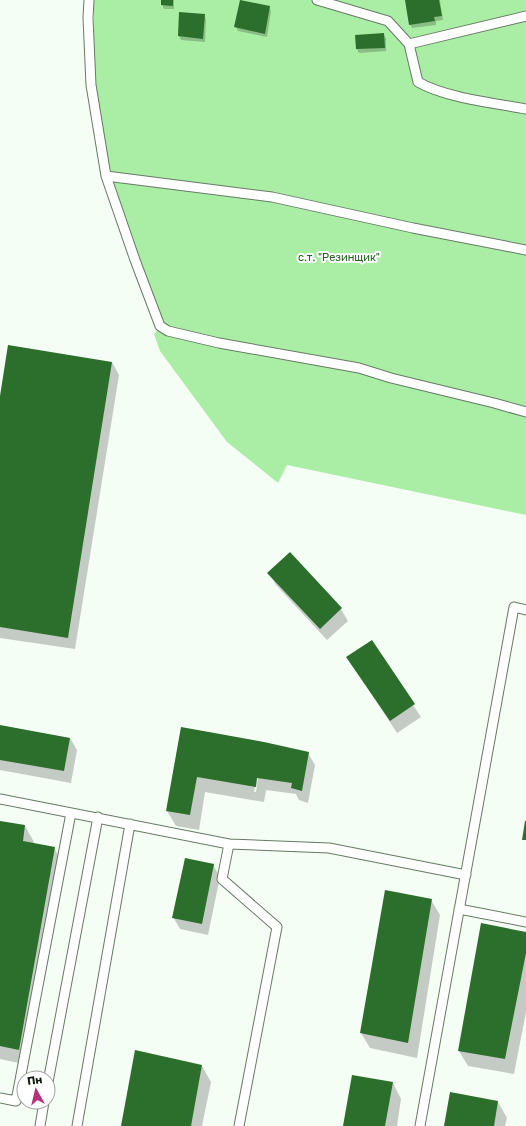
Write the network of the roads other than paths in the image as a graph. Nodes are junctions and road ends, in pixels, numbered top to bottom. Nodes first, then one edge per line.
1 (88, 0) edge
2 (317, 0) edge
3 (526, 16) edge
4 (409, 44) junction
5 (526, 109) edge
6 (106, 176) junction
7 (526, 250) edge
8 (526, 412) edge
9 (526, 610) edge
10 (0, 799) edge
11 (71, 812) junction
12 (98, 817) junction
13 (130, 824) junction
14 (229, 844) junction
15 (466, 875) junction
16 (459, 909) junction
17 (526, 922) edge
18 (50, 1070) edge
19 (0, 1098) edge
20 (43, 1110) edge
21 (40, 1126) edge
22 (77, 1126) edge
23 (239, 1126) edge
24 (420, 1126) edge

1 - 6 lane
2 - 4 lane
3 - 4 lane
4 - 5 lane
6 - 7 lane
6 - 8 lane
9 - 15 lane
10 - 11 lane
11 - 12 lane
11 - 19 lane
12 - 13 lane
12 - 18 lane
13 - 14 lane
13 - 22 lane
14 - 15 lane
14 - 23 lane
15 - 16 lane
16 - 17 lane
16 - 24 lane
20 - 21 lane

